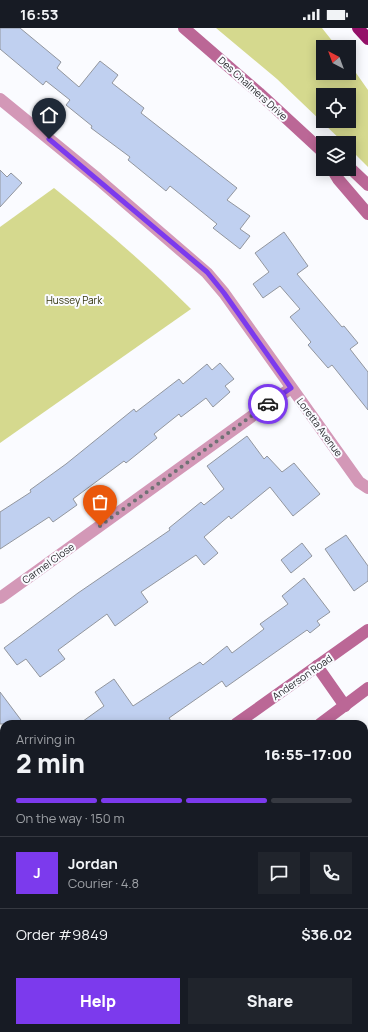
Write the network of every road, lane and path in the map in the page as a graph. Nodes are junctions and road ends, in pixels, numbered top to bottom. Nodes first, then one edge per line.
1 (184, 28) edge
2 (358, 28) edge
3 (368, 40) edge
4 (0, 99) edge
5 (316, 146) edge
6 (356, 174) edge
7 (336, 176) edge
8 (368, 185) edge
9 (368, 214) edge
10 (291, 388) junction
11 (368, 488) edge
12 (0, 598) edge
13 (368, 630) edge
14 (317, 666) junction
15 (368, 688) edge
16 (345, 706) junction
17 (242, 720) edge
18 (326, 720) edge
19 (54, 1032) edge
20 (72, 1032) edge

1 - 5 street, Des Chalmers Drive
2 - 3 highway
4 - 10 street, Loretta Avenue
6 - 8 street
7 - 9 street
10 - 11 street, Loretta Avenue
10 - 12 street, Carmel Close
13 - 14 street, Anderson Road
14 - 16 street
14 - 17 street, Anderson Road
15 - 16 street
16 - 18 street
19 - 20 lane

